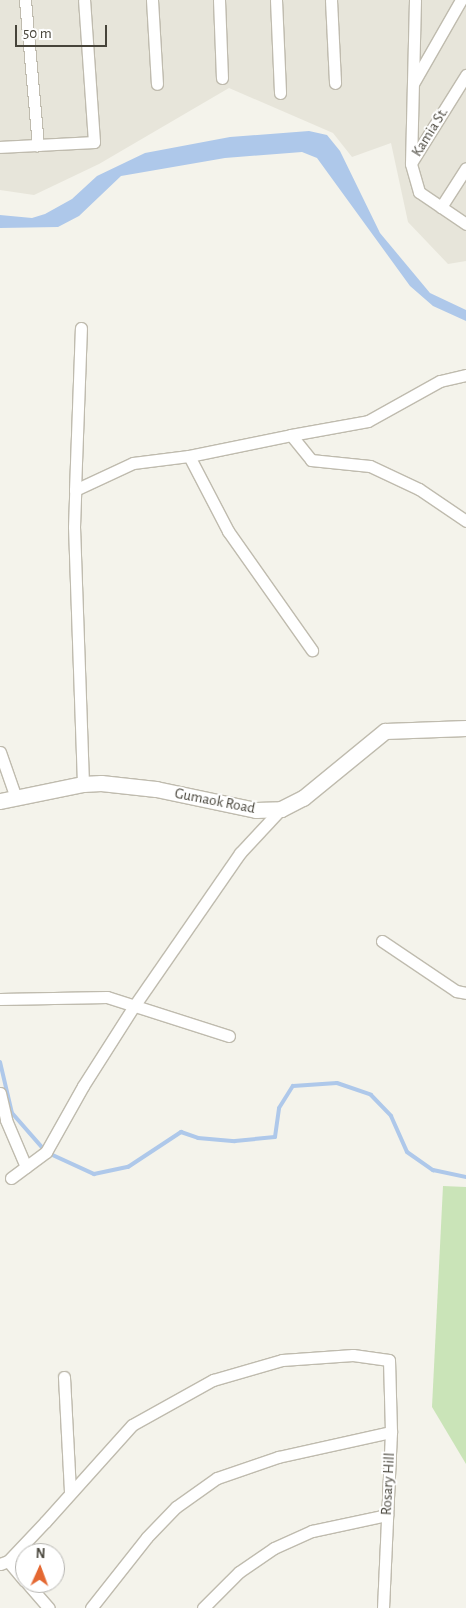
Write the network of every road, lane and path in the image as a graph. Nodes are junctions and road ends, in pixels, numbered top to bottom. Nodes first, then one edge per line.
1 (25, 0) edge
2 (84, 0) edge
3 (152, 0) edge
4 (219, 0) edge
5 (276, 0) edge
6 (330, 0) edge
7 (415, 0) edge
8 (461, 0) edge
9 (466, 75) edge
10 (222, 78) dead end
11 (335, 82) dead end
12 (413, 83) junction
13 (157, 84) dead end
14 (280, 93) dead end
15 (38, 145) junction
16 (0, 147) edge
17 (410, 164) junction
18 (466, 168) edge
19 (441, 207) junction
20 (466, 224) edge
21 (81, 328) dead end
22 (466, 375) edge
23 (291, 435) junction
24 (189, 456) junction
25 (75, 490) junction
26 (466, 521) edge
27 (312, 650) dead end
28 (466, 728) edge
29 (0, 752) edge
30 (83, 784) junction
31 (16, 798) junction
32 (0, 801) edge
33 (281, 810) junction
34 (382, 941) dead end
35 (466, 993) edge
36 (0, 999) edge
37 (134, 1006) junction
38 (229, 1036) dead end
39 (0, 1094) edge
40 (26, 1167) junction
41 (11, 1178) dead end
42 (64, 1377) dead end
43 (391, 1432) junction
44 (70, 1492) junction
45 (387, 1515) junction
46 (4, 1563) edge
47 (15, 1572) edge
48 (36, 1593) edge
49 (49, 1608) edge
50 (91, 1608) edge
51 (203, 1608) edge
52 (383, 1608) edge

1 - 15 street
2 - 15 street
3 - 13 street
4 - 10 street
5 - 14 street
6 - 11 street
7 - 12 street
8 - 12 street
9 - 17 street, Kamia St.
12 - 17 street
15 - 16 street
17 - 19 street
18 - 19 street
19 - 20 street
21 - 25 street
22 - 23 street
23 - 24 street
23 - 26 street
24 - 25 street
24 - 27 street
25 - 30 street
28 - 33 street, Gumaok Road
29 - 31 street
30 - 31 street, Gumaok Road
30 - 33 street, Gumaok Road
31 - 32 street, Gumaok Road
33 - 37 street
34 - 35 street
36 - 37 street
37 - 38 street
37 - 40 street
39 - 40 street
40 - 41 street
42 - 44 street
43 - 44 street, Rosary Hill
43 - 45 street, Rosary Hill
43 - 50 street
44 - 46 street
45 - 51 street
45 - 52 street, Rosary Hill
46 - 47 street
48 - 49 street

